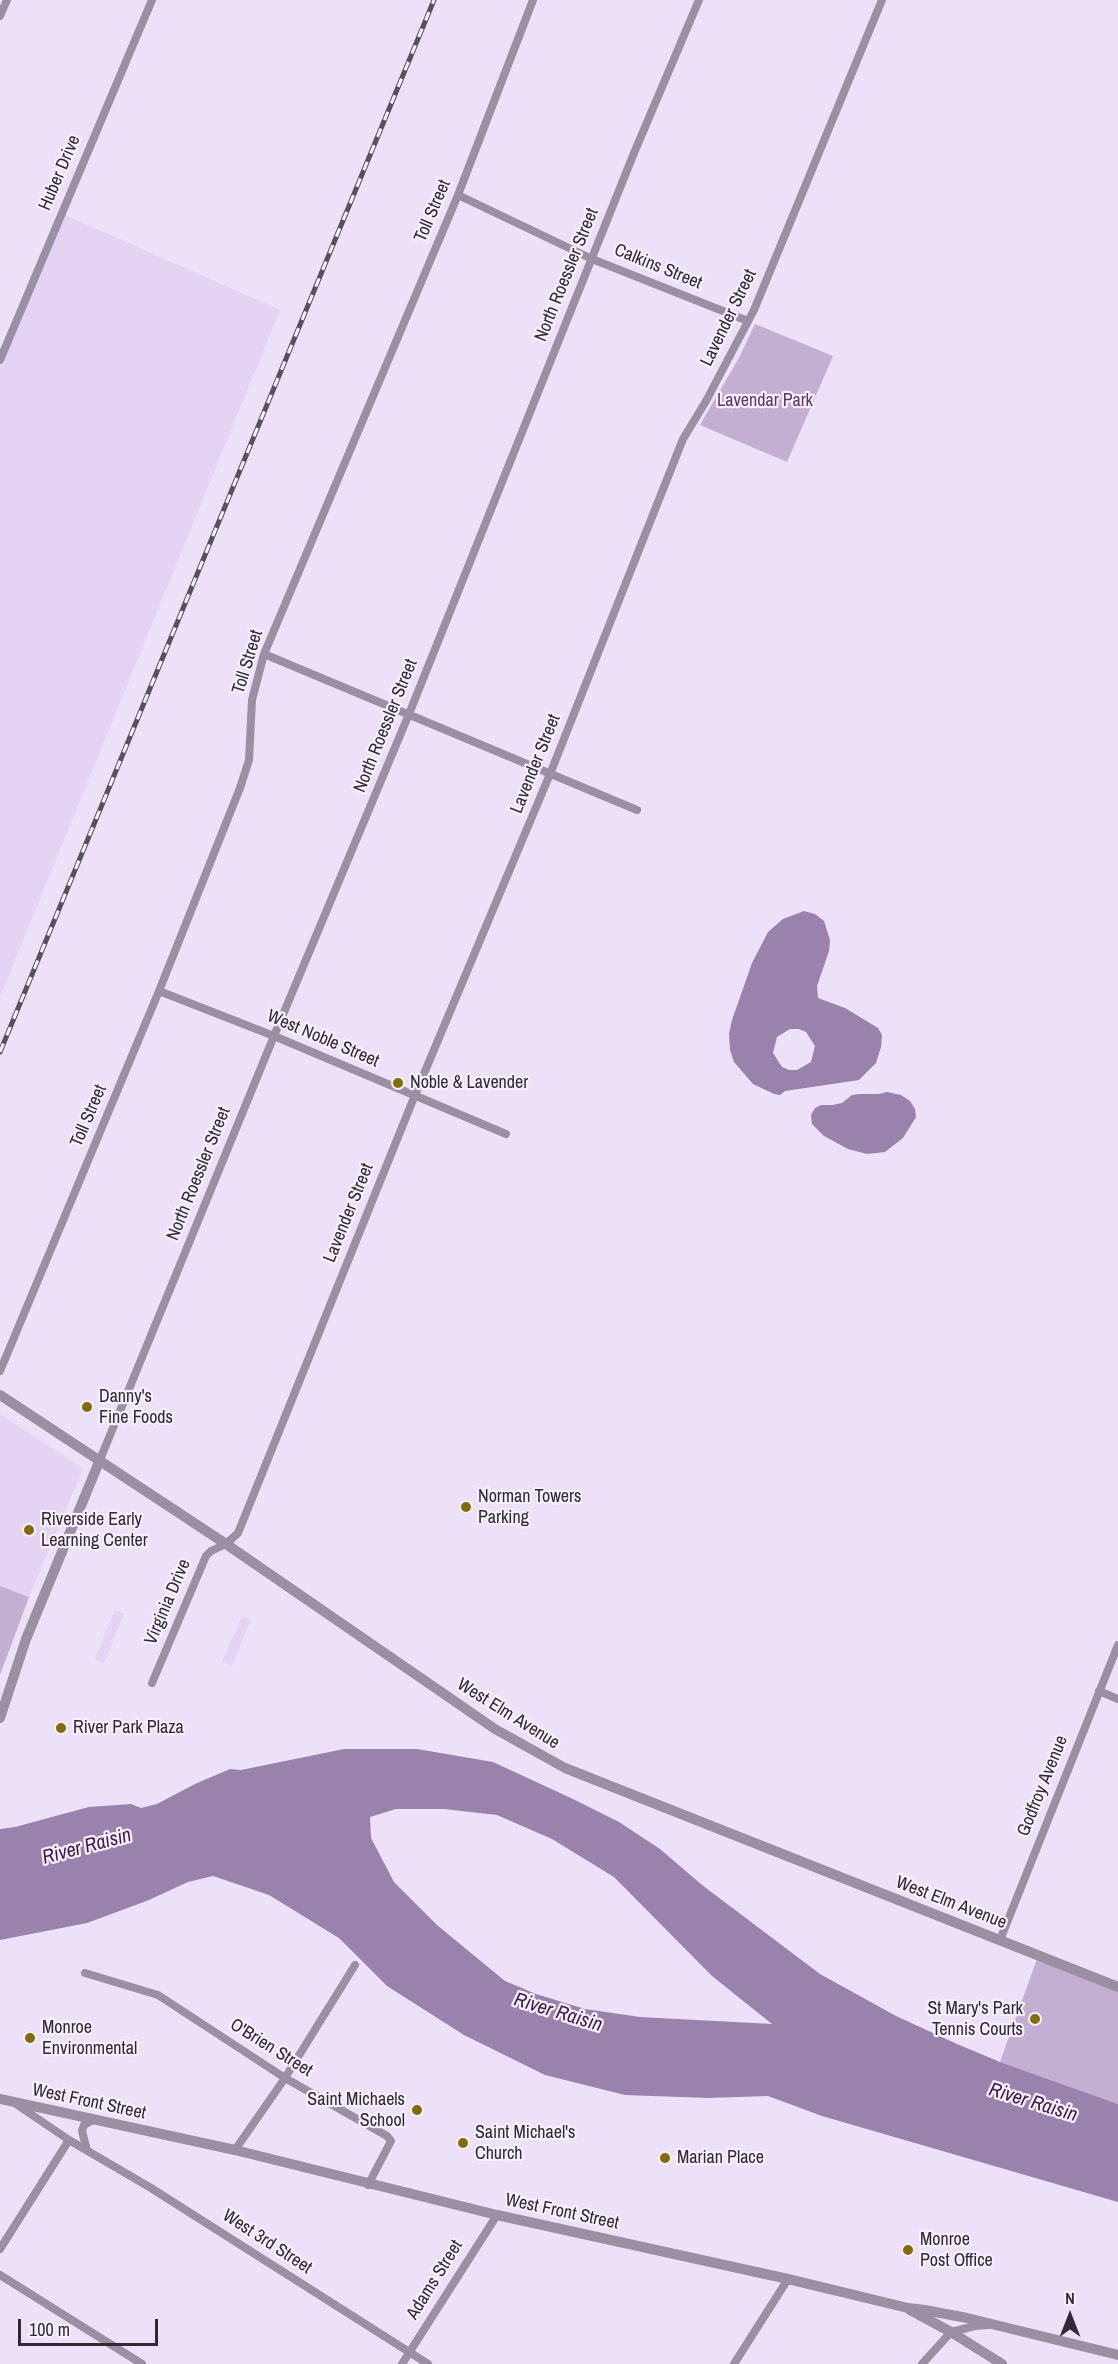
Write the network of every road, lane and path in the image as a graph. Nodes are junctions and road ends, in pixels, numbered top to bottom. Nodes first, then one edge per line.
1 (7, 0) edge
2 (152, 0) edge
3 (533, 0) edge
4 (699, 0) edge
5 (882, 0) edge
6 (0, 16) edge
7 (458, 195) junction
8 (592, 259) junction
9 (748, 321) junction
10 (0, 360) edge
11 (264, 654) junction
12 (409, 714) junction
13 (550, 774) junction
14 (637, 810) dead end
15 (159, 992) junction
16 (273, 1036) junction
17 (415, 1095) junction
18 (506, 1134) dead end
19 (0, 1371) edge
20 (0, 1395) edge
21 (99, 1462) junction
22 (226, 1544) junction
23 (1118, 1645) edge
24 (152, 1683) dead end
25 (1099, 1691) junction
26 (1118, 1699) edge
27 (0, 1718) edge
28 (1000, 1940) junction
29 (355, 1965) dead end
30 (85, 1973) dead end
31 (1118, 1987) edge
32 (285, 2078) junction
33 (0, 2099) edge
34 (16, 2103) junction
35 (93, 2120) junction
36 (69, 2140) junction
37 (87, 2150) junction
38 (235, 2150) junction
39 (368, 2185) junction
40 (497, 2215) junction
41 (0, 2248) edge
42 (0, 2275) edge
43 (788, 2279) junction
44 (908, 2308) junction
45 (989, 2325) junction
46 (951, 2332) junction
47 (409, 2353) junction
48 (1118, 2356) edge
49 (142, 2364) edge
50 (402, 2364) edge
51 (428, 2364) edge
52 (734, 2364) edge
53 (922, 2364) edge
54 (1002, 2364) edge
55 (1113, 2364) edge

1 - 6 street
2 - 10 street, Huber Drive
3 - 7 street, Toll Street
4 - 8 street, North Roessler Street
5 - 9 street, Lavender Street
7 - 8 street, Calkins Street
7 - 11 street, Toll Street
8 - 9 street, Calkins Street
8 - 12 street, North Roessler Street
9 - 13 street, Lavender Street
11 - 12 street
11 - 15 street, Toll Street
12 - 13 street
12 - 16 street, North Roessler Street
13 - 14 street
13 - 17 street, Lavender Street
15 - 16 street, West Noble Street
15 - 19 street, Toll Street
16 - 17 street, West Noble Street
16 - 21 street, North Roessler Street
17 - 18 street, West Noble Street
17 - 22 street, Lavender Street
20 - 21 street, West Elm Avenue
21 - 22 street, West Elm Avenue
21 - 27 street
22 - 24 street, Virginia Drive
22 - 28 street, West Elm Avenue
23 - 25 street, Godfroy Avenue
25 - 26 street
25 - 28 street, Godfroy Avenue
28 - 31 street, West Elm Avenue
29 - 32 street
30 - 32 street, O'Brien Street
32 - 38 street
32 - 39 street, O'Brien Street
33 - 34 street, West Front Street
34 - 35 street, West Front Street
34 - 36 street, West 3rd Street
35 - 37 street
35 - 38 street, West Front Street
36 - 37 street, West 3rd Street
36 - 41 street
37 - 47 street, West 3rd Street
38 - 39 street, West Front Street
39 - 40 street, West Front Street
40 - 43 street, West Front Street
40 - 47 street, Adams Street
42 - 49 street
43 - 44 street, West Front Street
43 - 52 street
44 - 45 street, West Front Street
44 - 46 street
45 - 46 street
45 - 48 street, West Front Street
46 - 53 street
46 - 54 street
47 - 50 street, Adams Street
47 - 51 street, West 3rd Street
48 - 55 street

